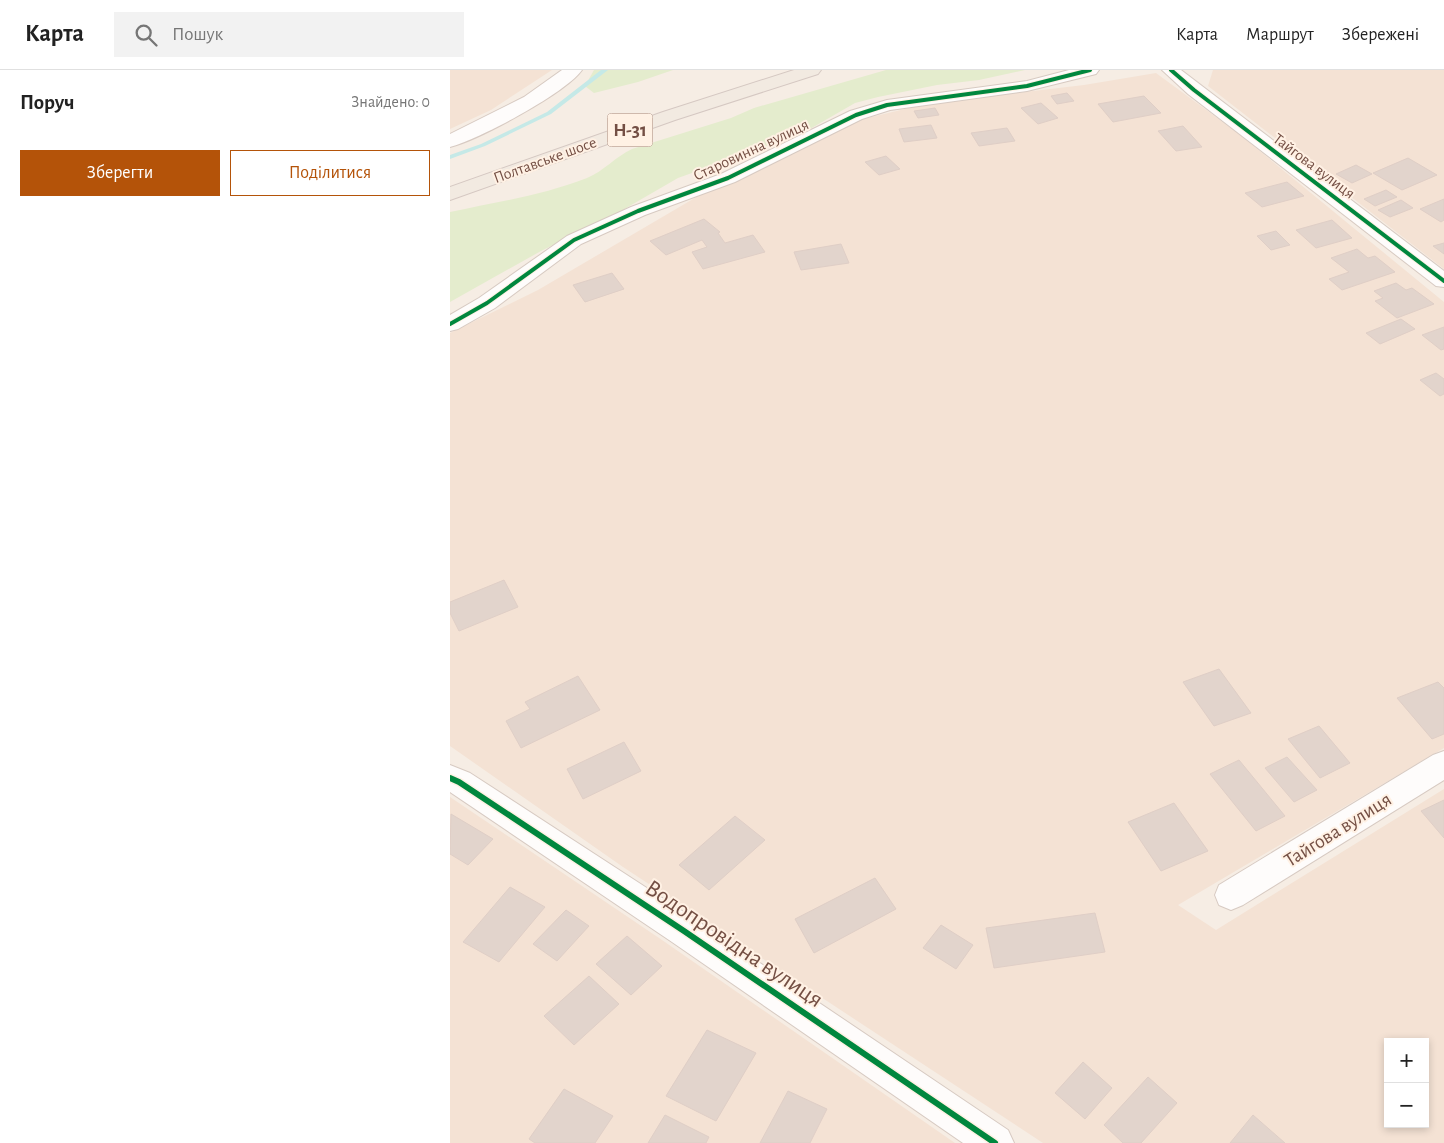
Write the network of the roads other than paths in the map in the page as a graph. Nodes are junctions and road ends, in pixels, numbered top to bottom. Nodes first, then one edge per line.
1 (573, 70) edge
2 (812, 70) edge
3 (1090, 70) edge
4 (1171, 70) edge
5 (450, 141) edge
6 (450, 194) edge
7 (1444, 281) edge
8 (450, 324) edge
9 (1444, 764) edge
10 (450, 778) edge
11 (1231, 895) dead end
12 (995, 1143) edge

1 - 5 street
2 - 6 main road, Полтавське шосе / Н-31
3 - 8 street, Старовинна вулиця
4 - 7 street, Тайгова вулиця
9 - 11 street, Тайгова вулиця
10 - 12 street, Водопровідна вулиця

